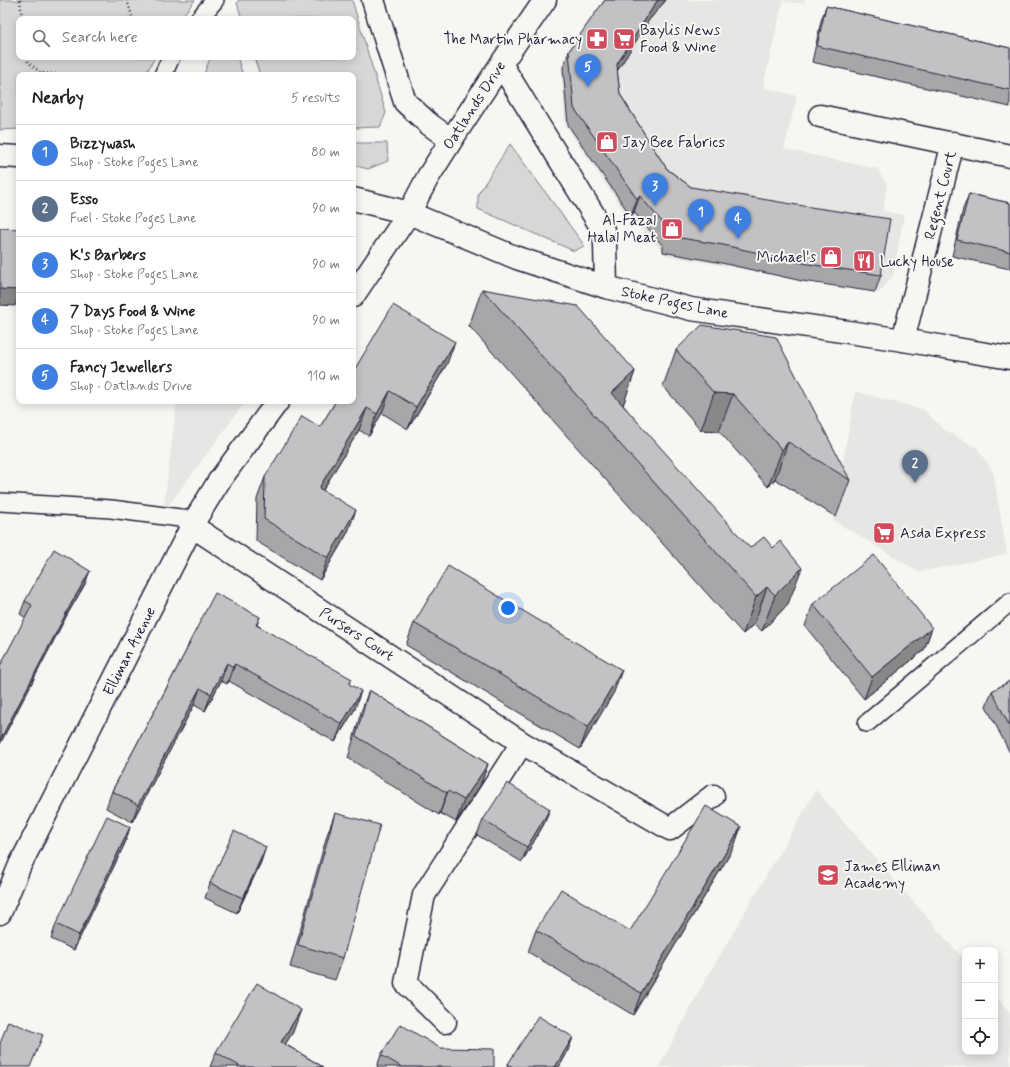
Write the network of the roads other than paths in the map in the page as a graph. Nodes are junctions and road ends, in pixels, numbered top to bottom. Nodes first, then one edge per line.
1 (215, 0) edge
2 (373, 0) edge
3 (545, 0) edge
4 (202, 16) edge
5 (170, 60) edge
6 (501, 64) junction
7 (164, 72) edge
8 (820, 116) dead end
9 (452, 140) junction
10 (952, 143) junction
11 (0, 156) edge
12 (1010, 156) edge
13 (16, 157) edge
14 (356, 200) edge
15 (409, 214) junction
16 (606, 287) junction
17 (356, 292) edge
18 (903, 340) junction
19 (1010, 358) edge
20 (276, 404) edge
21 (0, 502) edge
22 (193, 523) junction
23 (1010, 602) edge
24 (867, 723) dead end
25 (522, 743) junction
26 (713, 796) dead end
27 (0, 913) edge
28 (445, 1022) dead end

1 - 4 lane
2 - 9 street
3 - 6 street, Oatlands Drive
5 - 7 lane
6 - 9 street, Oatlands Drive
6 - 16 street
8 - 10 street, Regent Court
9 - 15 street, Oatlands Drive
10 - 12 street, Regent Court
10 - 18 street, Regent Court
11 - 13 street
14 - 15 street, Stoke Poges Lane
15 - 16 street, Stoke Poges Lane
15 - 17 street
16 - 18 street, Stoke Poges Lane
18 - 19 street, Stoke Poges Lane
20 - 22 street, Elliman Avenue
21 - 22 lane
22 - 25 street, Pursers Court
22 - 27 street, Elliman Avenue
23 - 24 lane
25 - 26 street, Pursers Court
25 - 28 street

